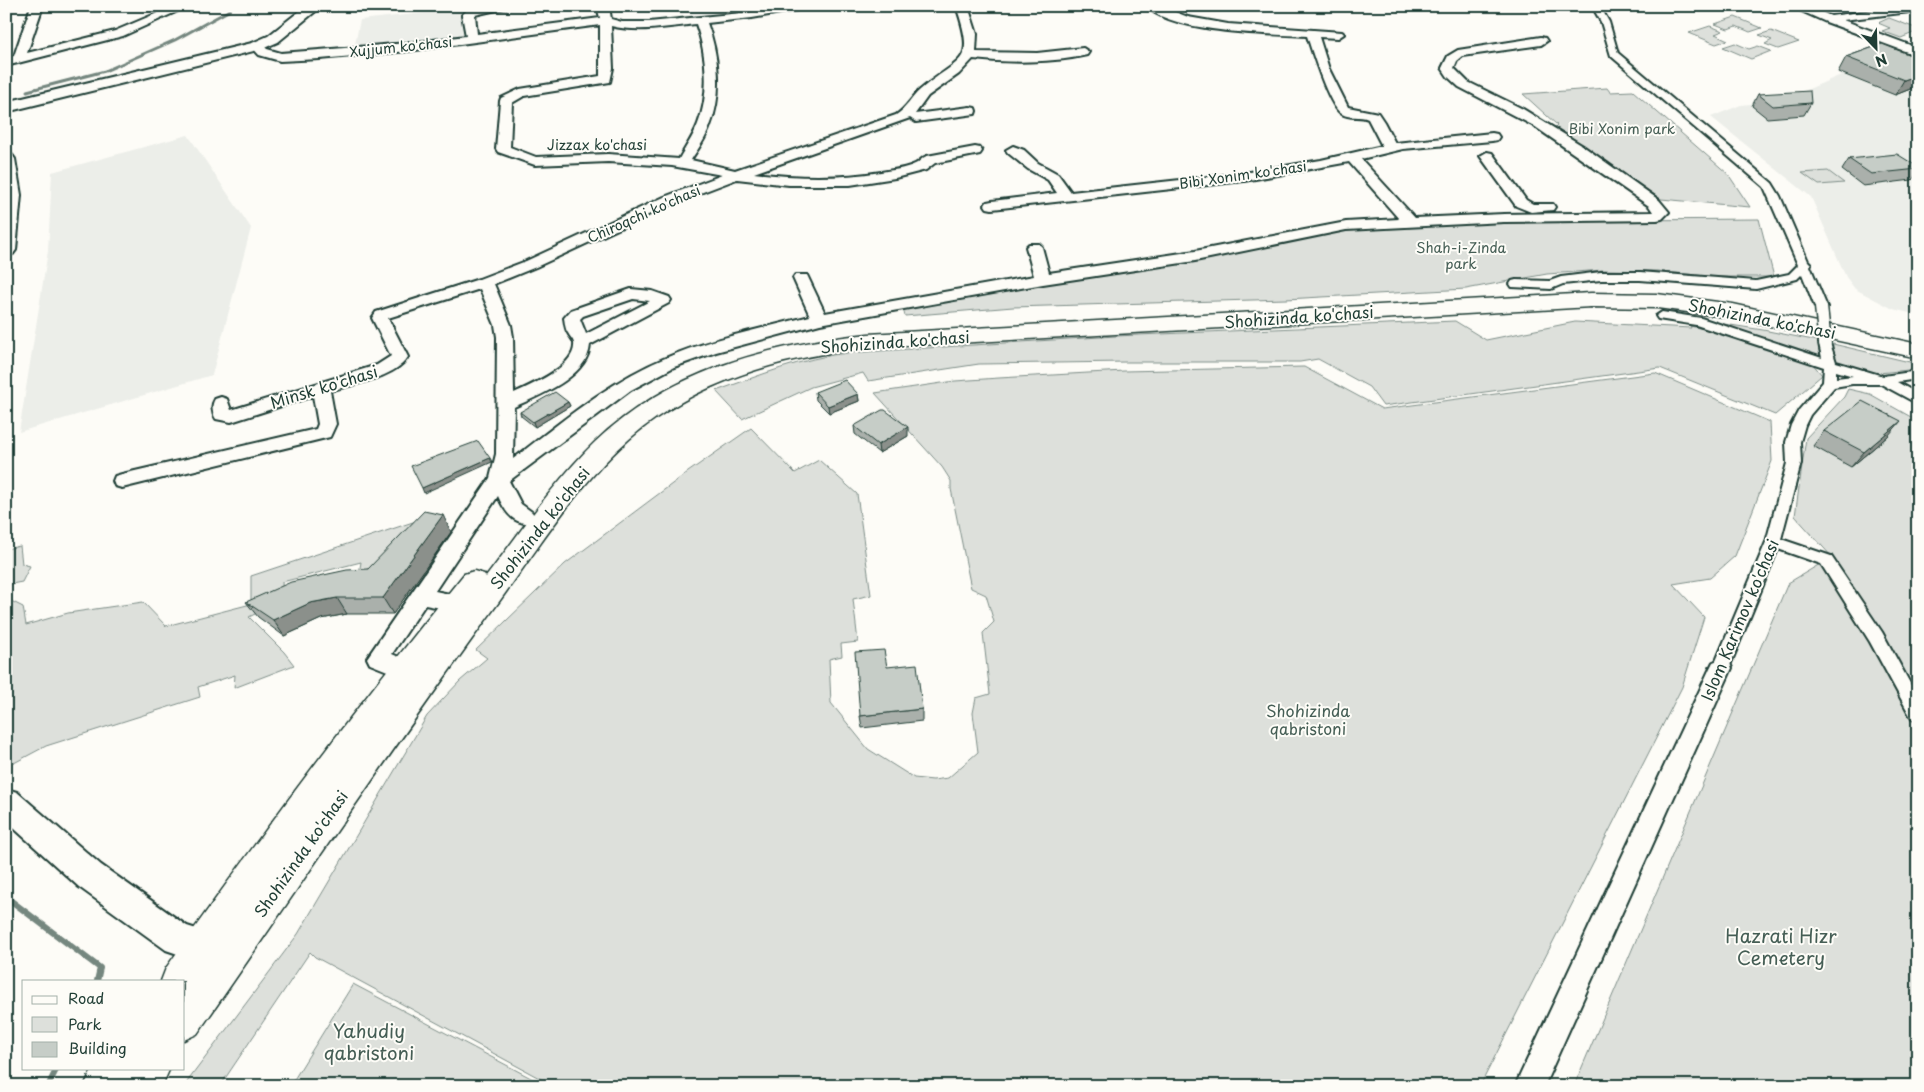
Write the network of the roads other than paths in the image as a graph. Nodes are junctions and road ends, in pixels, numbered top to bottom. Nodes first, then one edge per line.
1 (37, 6) edge
2 (184, 6) edge
3 (315, 6) edge
4 (501, 6) edge
5 (603, 6) edge
6 (804, 6) edge
7 (962, 6) edge
8 (1151, 6) edge
9 (1596, 6) edge
10 (1795, 6) edge
11 (1825, 6) edge
12 (1918, 8) edge
13 (1834, 18) junction
14 (700, 20) junction
15 (607, 21) junction
16 (1312, 34) junction
17 (1338, 34) dead end
18 (472, 39) junction
19 (1541, 40) dead end
20 (257, 46) junction
21 (1083, 52) dead end
22 (1918, 52) edge
23 (971, 55) junction
24 (19, 59) junction
25 (6, 62) edge
26 (6, 107) edge
27 (970, 111) dead end
28 (916, 118) dead end
29 (1492, 137) dead end
30 (1390, 147) junction
31 (1013, 150) dead end
32 (975, 151) dead end
33 (1351, 156) junction
34 (1487, 156) dead end
35 (6, 159) edge
36 (683, 163) junction
37 (737, 175) junction
38 (1067, 197) junction
39 (992, 205) dead end
40 (1658, 207) junction
41 (1410, 222) junction
42 (1034, 247) dead end
43 (6, 250) edge
44 (1805, 264) junction
45 (801, 278) dead end
46 (1043, 279) junction
47 (485, 282) junction
48 (1516, 284) dead end
49 (1662, 316) dead end
50 (819, 319) junction
51 (1918, 339) edge
52 (582, 342) junction
53 (1918, 351) edge
54 (1830, 365) junction
55 (1918, 375) edge
56 (1883, 380) junction
57 (1918, 381) edge
58 (1830, 383) junction
59 (1918, 388) edge
60 (320, 390) junction
61 (1918, 400) edge
62 (221, 402) dead end
63 (504, 404) junction
64 (499, 479) junction
65 (122, 482) dead end
66 (525, 517) junction
67 (1773, 542) junction
68 (420, 596) junction
69 (458, 603) junction
70 (1722, 668) joint
71 (405, 669) junction
72 (1918, 714) edge
73 (6, 802) edge
74 (217, 952) junction
75 (181, 980) edge
76 (185, 1019) edge
77 (115, 1070) edge
78 (150, 1070) edge
79 (104, 1086) edge
80 (138, 1086) edge
81 (1529, 1086) edge

1 - 24 street
2 - 24 street
3 - 20 street
4 - 18 street
5 - 15 street, Jizzax ko'chasi
6 - 14 street, Xujjum ko'chasi
7 - 23 street
8 - 16 street
9 - 44 street
10 - 13 street
11 - 13 street
12 - 13 street
13 - 22 street
14 - 15 street, Xujjum ko'chasi
14 - 36 street
15 - 18 street, Xujjum ko'chasi
15 - 36 street, Jizzax ko'chasi
16 - 17 street
16 - 30 street
18 - 20 street, Xujjum ko'chasi
19 - 40 street
20 - 26 street
21 - 23 street
23 - 37 street, Chiroqchi ko'chasi
24 - 25 street
27 - 28 street
29 - 30 street, Bibi Xonim ko'chasi
30 - 33 street, Bibi Xonim ko'chasi
31 - 38 street
32 - 37 street, Jizzax ko'chasi
33 - 38 street, Bibi Xonim ko'chasi
33 - 41 street
34 - 40 street
35 - 43 street
36 - 37 street, Jizzax ko'chasi
37 - 47 street, Chiroqchi ko'chasi
38 - 39 street, Bibi Xonim ko'chasi
40 - 41 street
41 - 46 street
42 - 46 street
44 - 48 street
44 - 54 street, bridge
45 - 50 street
46 - 50 street
47 - 60 street, Minsk ko'chasi
47 - 63 street
49 - 54 street
50 - 64 street
51 - 66 main road, Shohizinda ko'chasi
52 - 52 street
52 - 63 street
53 - 74 main road, Shohizinda ko'chasi
54 - 56 street
54 - 58 street
55 - 56 street
56 - 58 street
56 - 61 street
57 - 59 street
58 - 67 street, Islom Karimov ko'chasi
60 - 62 street, Minsk ko'chasi
60 - 65 street
63 - 64 street
64 - 66 street
64 - 68 street
66 - 69 main road, Shohizinda ko'chasi
67 - 70 street, Islom Karimov ko'chasi
67 - 72 street
68 - 69 street
68 - 71 street
69 - 71 main road, Shohizinda ko'chasi
70 - 81 street, Islom Karimov ko'chasi
71 - 74 main road, Shohizinda ko'chasi
73 - 74 street
74 - 75 main road, Shohizinda ko'chasi
74 - 76 main road, Shohizinda ko'chasi
77 - 79 main road
78 - 80 main road

